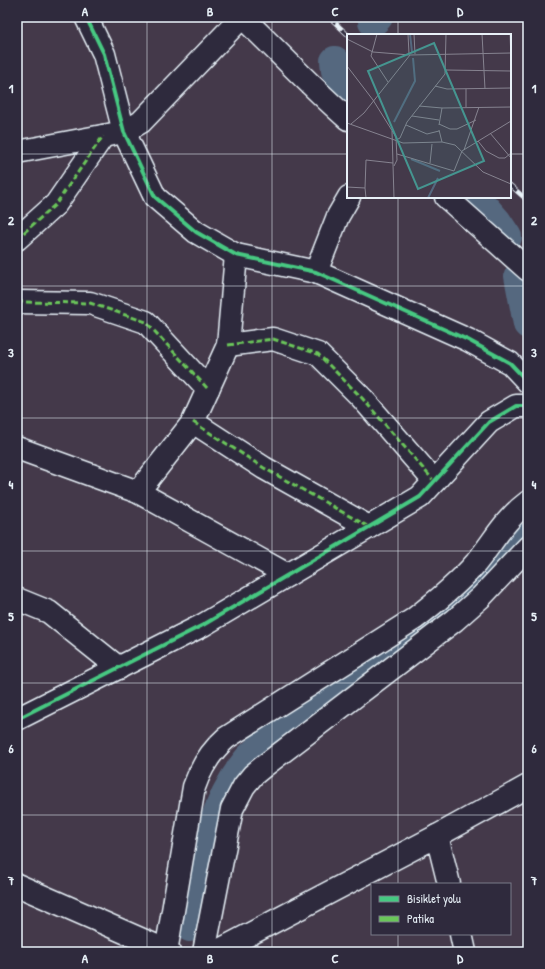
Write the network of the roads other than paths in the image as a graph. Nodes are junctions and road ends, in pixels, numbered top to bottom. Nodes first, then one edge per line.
1 (86, 17) edge
2 (347, 118) edge
3 (114, 134) junction
4 (17, 152) edge
5 (348, 198) edge
6 (447, 198) edge
7 (17, 239) edge
8 (236, 255) junction
9 (528, 270) edge
10 (316, 272) junction
11 (17, 302) edge
12 (228, 345) junction
13 (528, 382) edge
14 (208, 389) junction
15 (528, 406) edge
16 (193, 422) junction
17 (17, 448) edge
18 (434, 481) junction
19 (138, 492) junction
20 (528, 502) edge
21 (369, 527) junction
22 (528, 547) edge
23 (288, 575) junction
24 (17, 599) edge
25 (119, 668) junction
26 (17, 720) edge
27 (528, 786) edge
28 (437, 836) junction
29 (449, 883) edge
30 (17, 885) edge
31 (461, 935) edge
32 (168, 952) edge
33 (204, 952) edge
34 (216, 952) edge
35 (465, 952) edge

1 - 3 street
2 - 3 street
3 - 4 street
3 - 7 street
3 - 8 street
5 - 10 street
6 - 9 street
8 - 10 street
8 - 12 street
10 - 13 street
11 - 14 street
12 - 14 street
12 - 18 street
14 - 16 street
15 - 18 street
16 - 19 street
16 - 21 street
17 - 19 street
18 - 21 street
19 - 23 street
20 - 32 street
21 - 23 street
22 - 33 street
23 - 25 street
24 - 25 street
25 - 26 street
27 - 28 street
28 - 29 street
28 - 34 street
30 - 32 street
31 - 35 street

